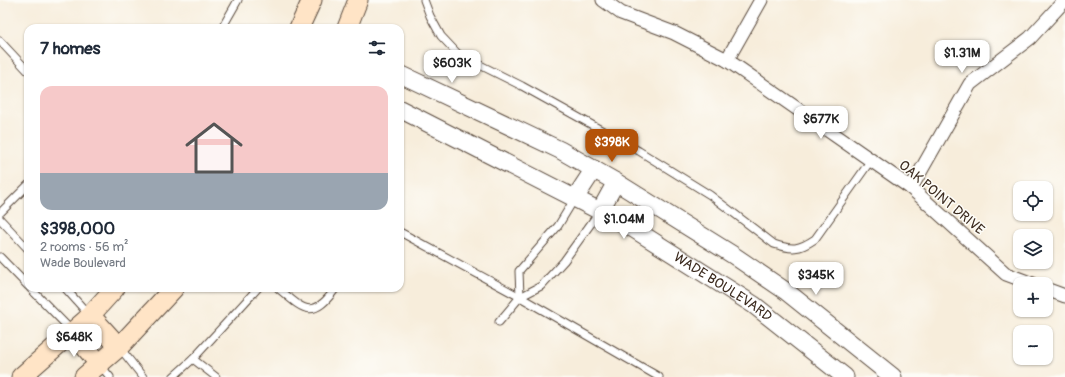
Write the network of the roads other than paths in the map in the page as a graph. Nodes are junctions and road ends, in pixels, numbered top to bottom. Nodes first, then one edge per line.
1 (238, 0) edge
2 (312, 0) edge
3 (358, 0) edge
4 (424, 0) edge
5 (603, 0) edge
6 (761, 0) edge
7 (1065, 0) edge
8 (224, 24) edge
9 (303, 24) edge
10 (349, 24) edge
11 (0, 41) edge
12 (727, 60) junction
13 (24, 67) edge
14 (404, 76) edge
15 (404, 111) edge
16 (871, 160) junction
17 (594, 169) junction
18 (616, 182) junction
19 (911, 188) junction
20 (24, 189) edge
21 (575, 198) junction
22 (600, 211) junction
23 (0, 213) edge
24 (0, 219) edge
25 (404, 234) edge
26 (24, 245) edge
27 (0, 257) edge
28 (1014, 277) edge
29 (24, 282) edge
30 (34, 292) edge
31 (69, 292) edge
32 (111, 292) edge
33 (170, 292) edge
34 (254, 292) edge
35 (283, 292) edge
36 (333, 292) edge
37 (1053, 292) edge
38 (1065, 296) edge
39 (520, 297) junction
40 (90, 316) junction
41 (499, 322) dead end
42 (73, 332) junction
43 (119, 347) junction
44 (193, 359) junction
45 (105, 371) edge
46 (648, 374) edge
47 (21, 377) edge
48 (84, 377) edge
49 (143, 377) edge
50 (173, 377) edge
51 (216, 377) edge
52 (659, 377) edge
53 (845, 377) edge
54 (893, 377) edge

1 - 8 lane
2 - 9 main road
3 - 10 main road
4 - 16 lane
5 - 12 street, OAK POINT DRIVE
6 - 12 street
7 - 19 street
11 - 13 lane
12 - 16 street, OAK POINT DRIVE
14 - 17 street
15 - 21 street, WADE BOULEVARD
16 - 19 street, OAK POINT DRIVE
17 - 18 street
17 - 21 street
18 - 22 street
18 - 54 street
19 - 28 street, OAK POINT DRIVE
20 - 23 lane
21 - 22 street, WADE BOULEVARD
21 - 39 lane
22 - 39 lane
22 - 53 street, WADE BOULEVARD
24 - 26 lane
25 - 39 lane
27 - 29 lane
30 - 42 lane
31 - 40 lane
32 - 40 main road
33 - 43 main road
34 - 44 lane
35 - 36 lane
37 - 38 street
39 - 41 lane
39 - 46 lane
40 - 42 main road
40 - 43 main road
42 - 45 main road
42 - 47 main road
43 - 45 main road
43 - 49 lane
44 - 50 lane
44 - 51 lane
45 - 48 main road
46 - 52 lane

